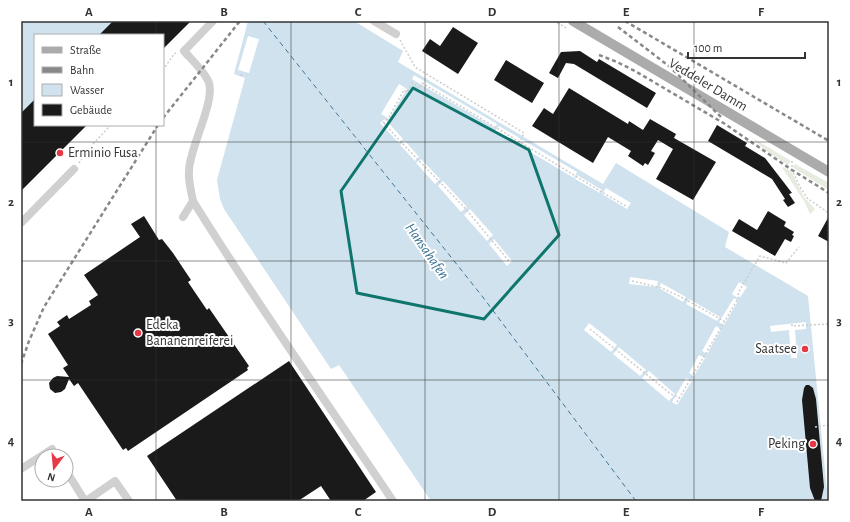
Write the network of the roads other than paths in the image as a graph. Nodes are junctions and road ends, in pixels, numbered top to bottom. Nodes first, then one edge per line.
1 (213, 21) edge
2 (374, 21) edge
3 (574, 21) edge
4 (396, 34) road end
5 (74, 169) road end
6 (829, 172) edge
7 (193, 200) junction
8 (183, 217) dead end
9 (21, 223) edge
10 (34, 461) edge
11 (21, 469) edge
12 (74, 483) edge
13 (86, 501) edge
14 (129, 501) edge
15 (393, 501) edge

1 - 7 street
2 - 4 street
3 - 6 main road, Veddeler Damm
5 - 9 street
7 - 8 street
7 - 15 street
10 - 11 street
12 - 13 street
13 - 14 street

